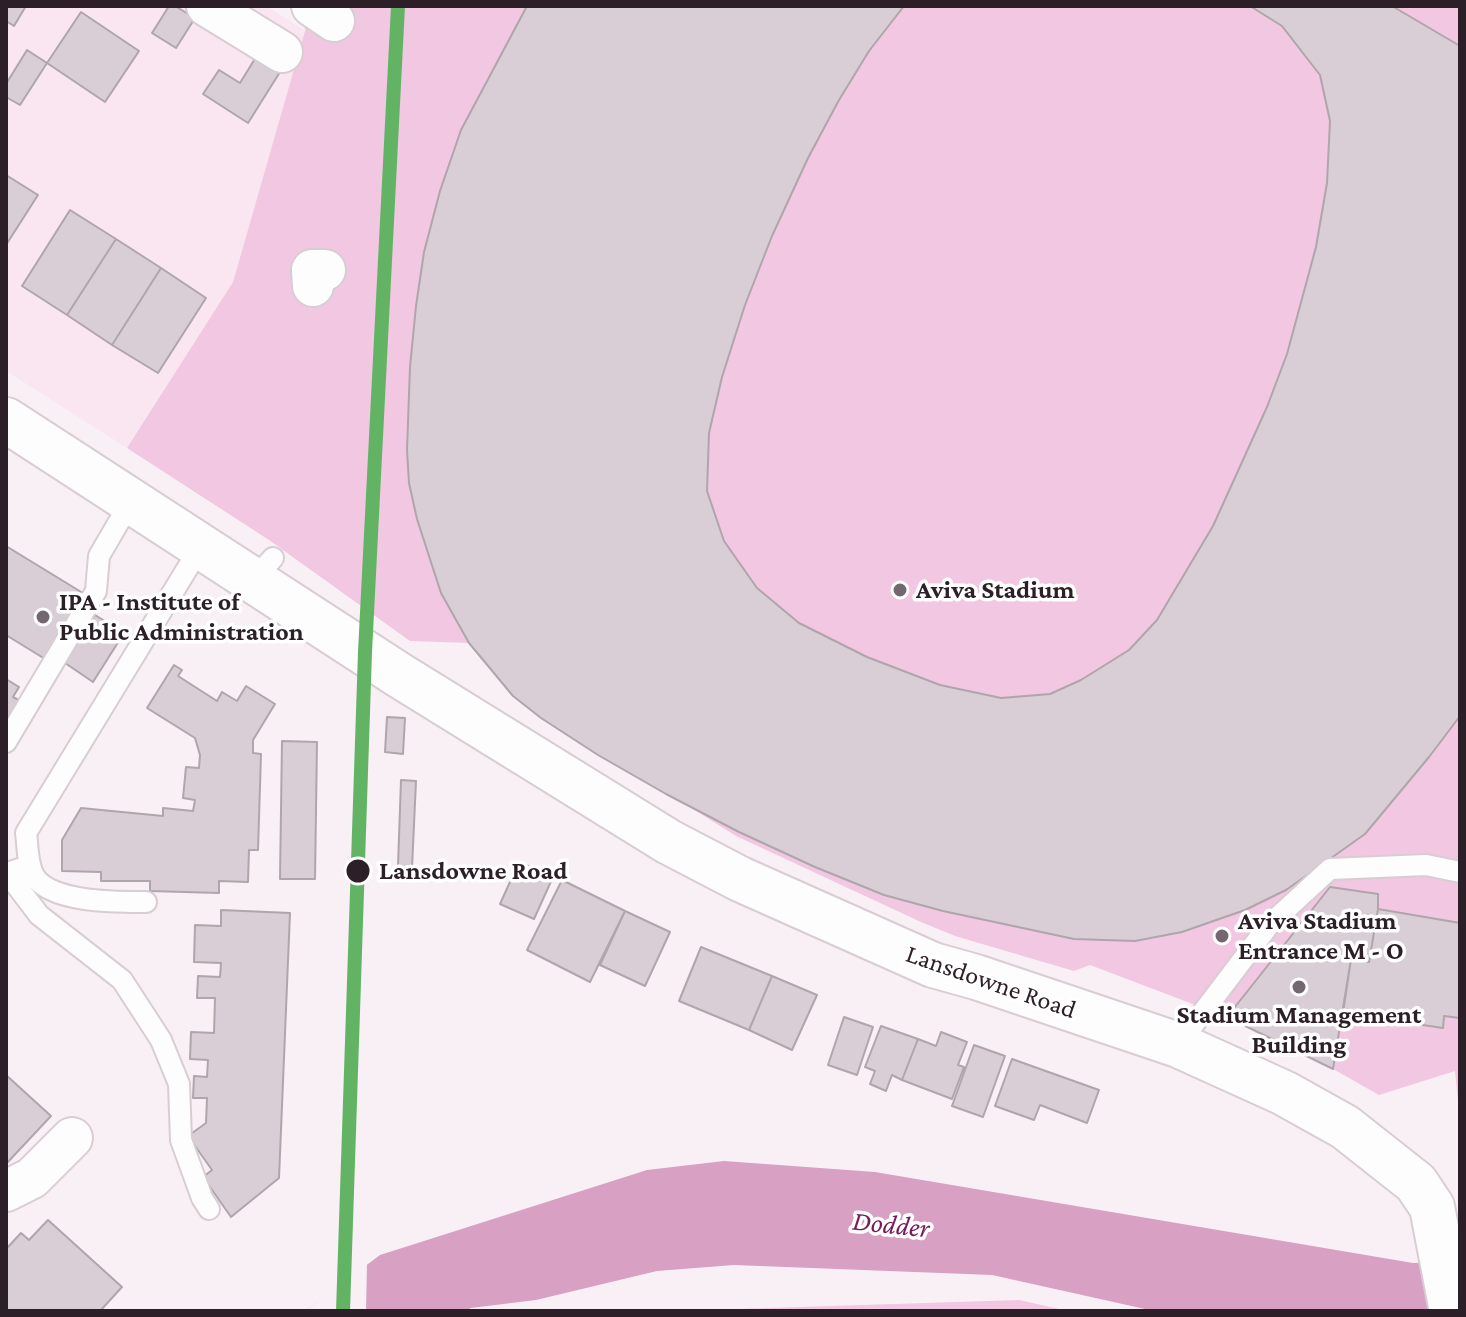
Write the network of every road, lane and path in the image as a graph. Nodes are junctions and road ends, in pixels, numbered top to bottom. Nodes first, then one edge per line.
1 (207, 6) edge
2 (282, 52) dead end
3 (6, 420) edge
4 (131, 501) junction
5 (201, 546) junction
6 (6, 742) edge
7 (29, 866) junction
8 (1460, 872) edge
9 (146, 902) dead end
10 (1178, 1045) junction
11 (72, 1138) dead end
12 (6, 1191) edge
13 (209, 1209) dead end
14 (1452, 1311) edge

1 - 2 street
3 - 4 street, Lansdowne Road
4 - 5 street, Lansdowne Road
4 - 6 lane
5 - 7 lane
5 - 10 street, Lansdowne Road
7 - 9 lane
7 - 13 lane
8 - 10 lane
10 - 14 street, Lansdowne Road
11 - 12 street

